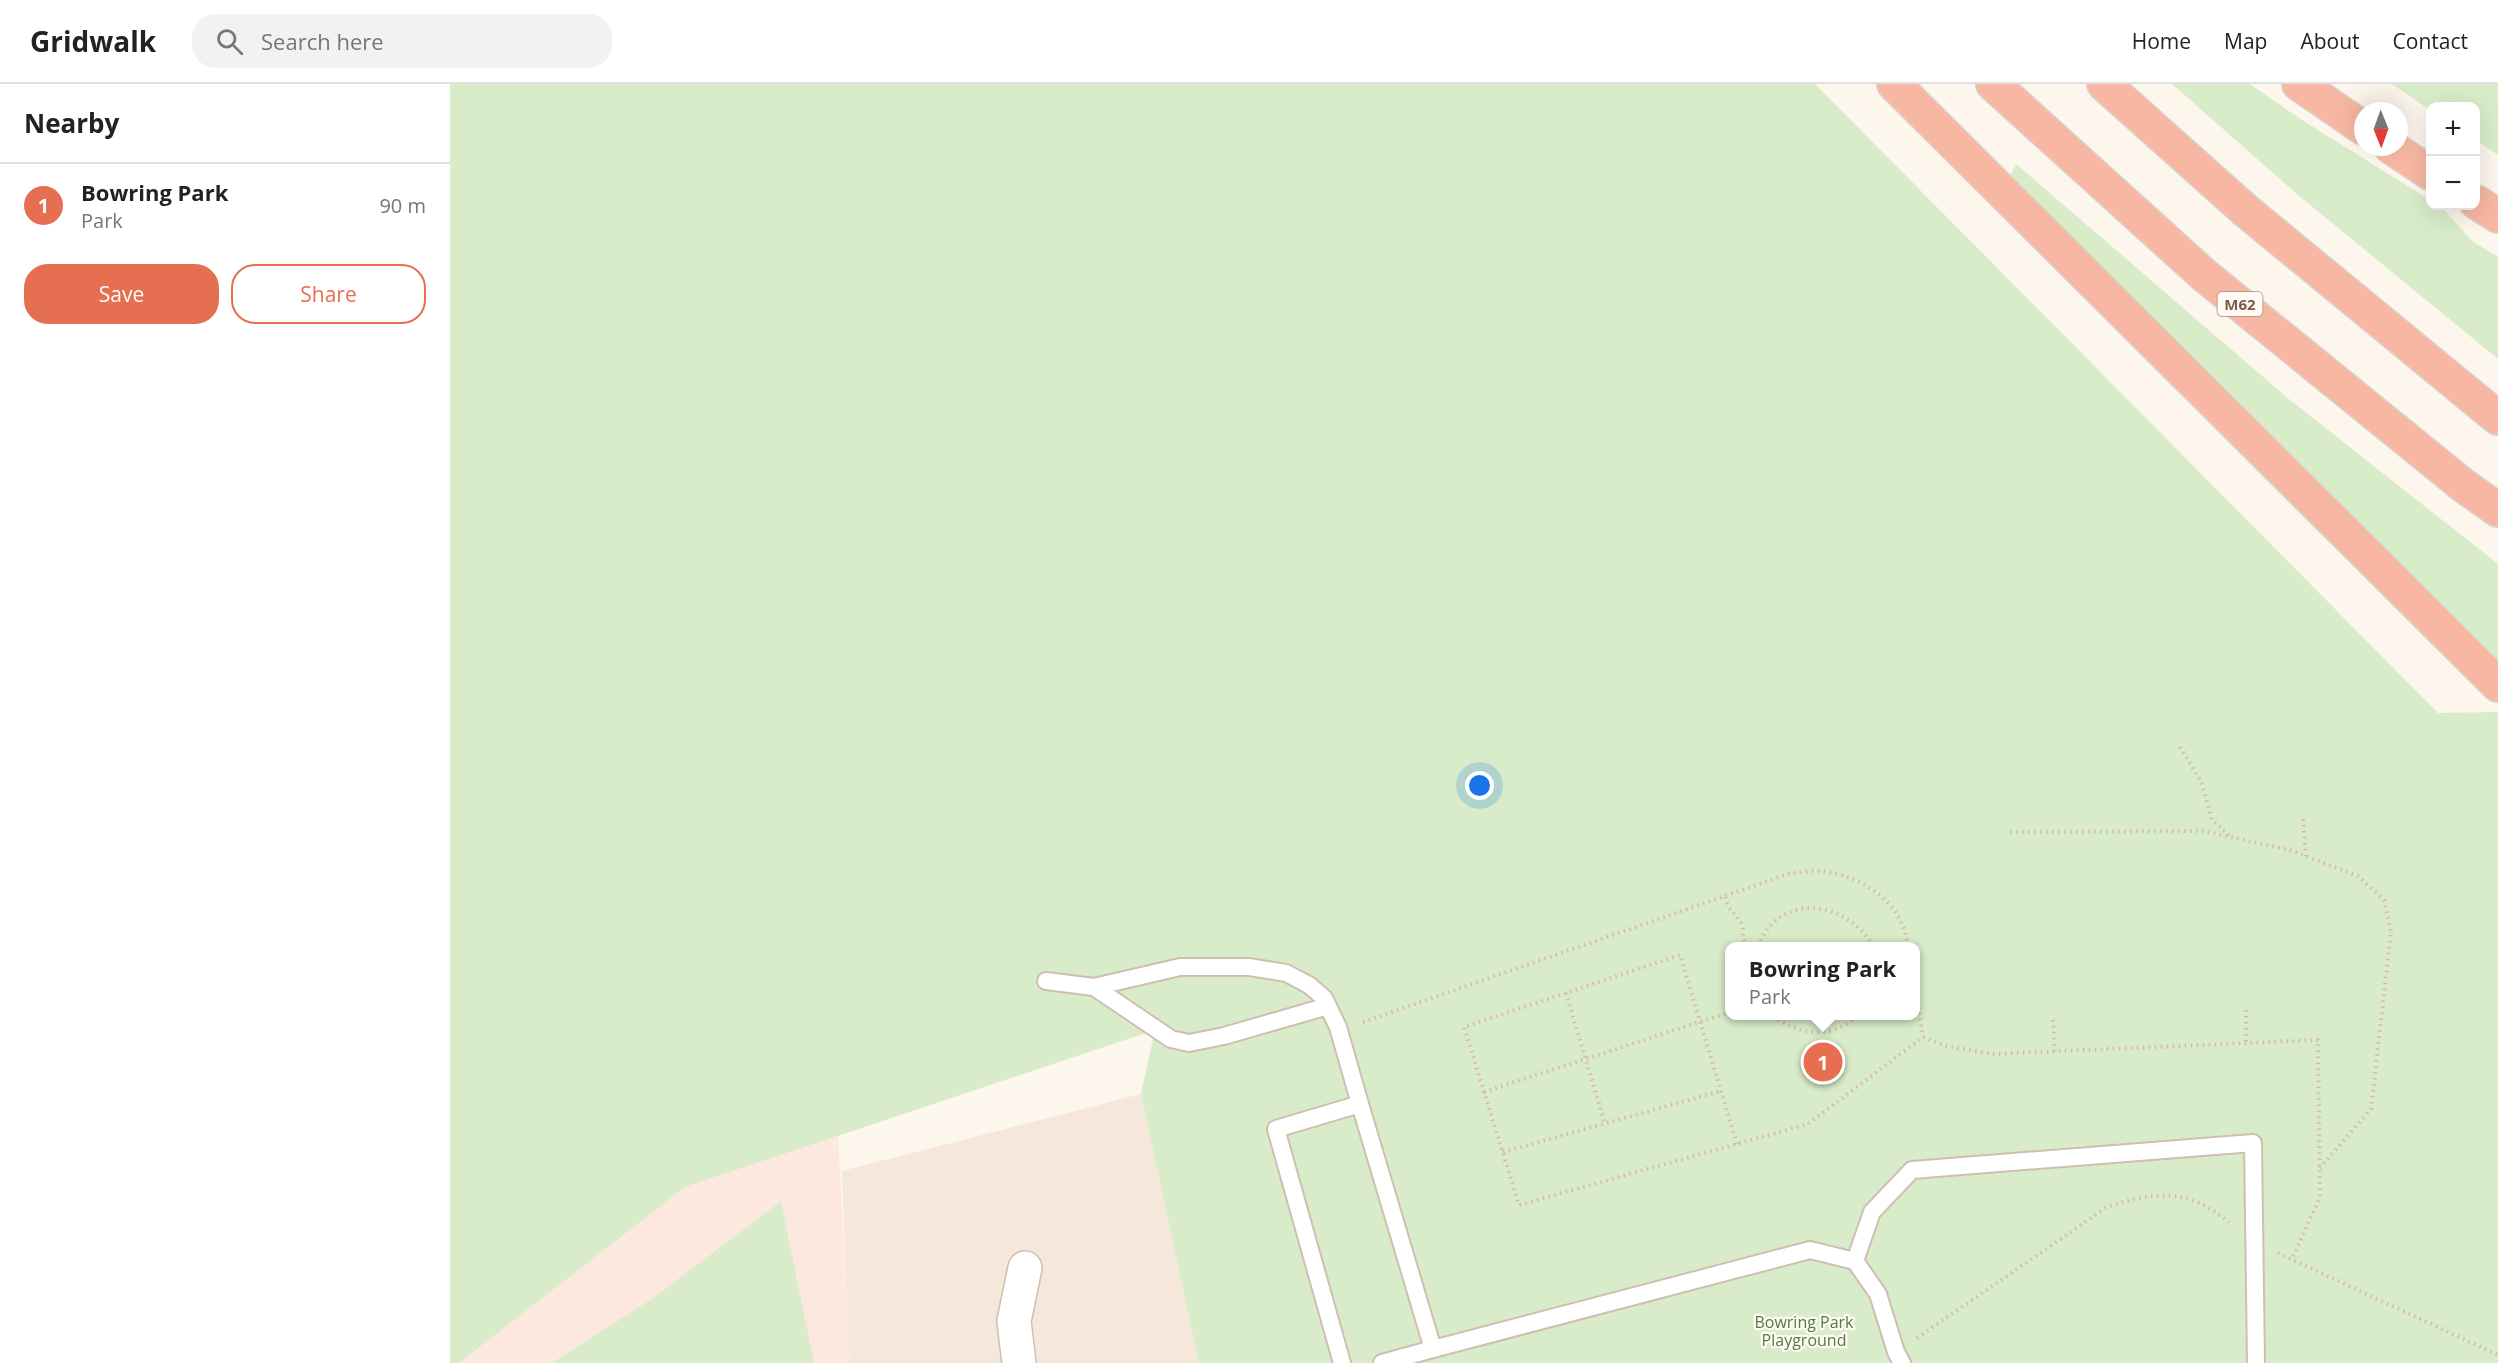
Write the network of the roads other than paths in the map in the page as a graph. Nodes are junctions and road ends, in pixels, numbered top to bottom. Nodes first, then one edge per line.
1 (1894, 84) edge
2 (1994, 84) edge
3 (2104, 84) edge
4 (2299, 84) edge
5 (2354, 122) edge
6 (2404, 156) edge
7 (2426, 170) edge
8 (2480, 205) edge
9 (2498, 216) edge
10 (2498, 418) edge
11 (2498, 510) edge
12 (2498, 685) edge
13 (1046, 981) dead end
14 (1094, 987) junction
15 (1328, 1006) junction
16 (1360, 1104) junction
17 (1855, 1261) junction
18 (1025, 1268) dead end
19 (1433, 1349) junction
20 (1899, 1358) edge
21 (1019, 1363) edge
22 (1342, 1363) edge
23 (1382, 1363) edge
24 (2256, 1363) edge

1 - 12 highway
2 - 11 highway, M62
3 - 10 highway
4 - 5 highway
6 - 7 highway
8 - 9 highway
13 - 14 lane
14 - 15 lane
14 - 15 lane
15 - 16 lane
16 - 19 lane
16 - 22 lane
17 - 19 lane
17 - 20 lane
17 - 24 lane
18 - 21 street
19 - 23 lane

